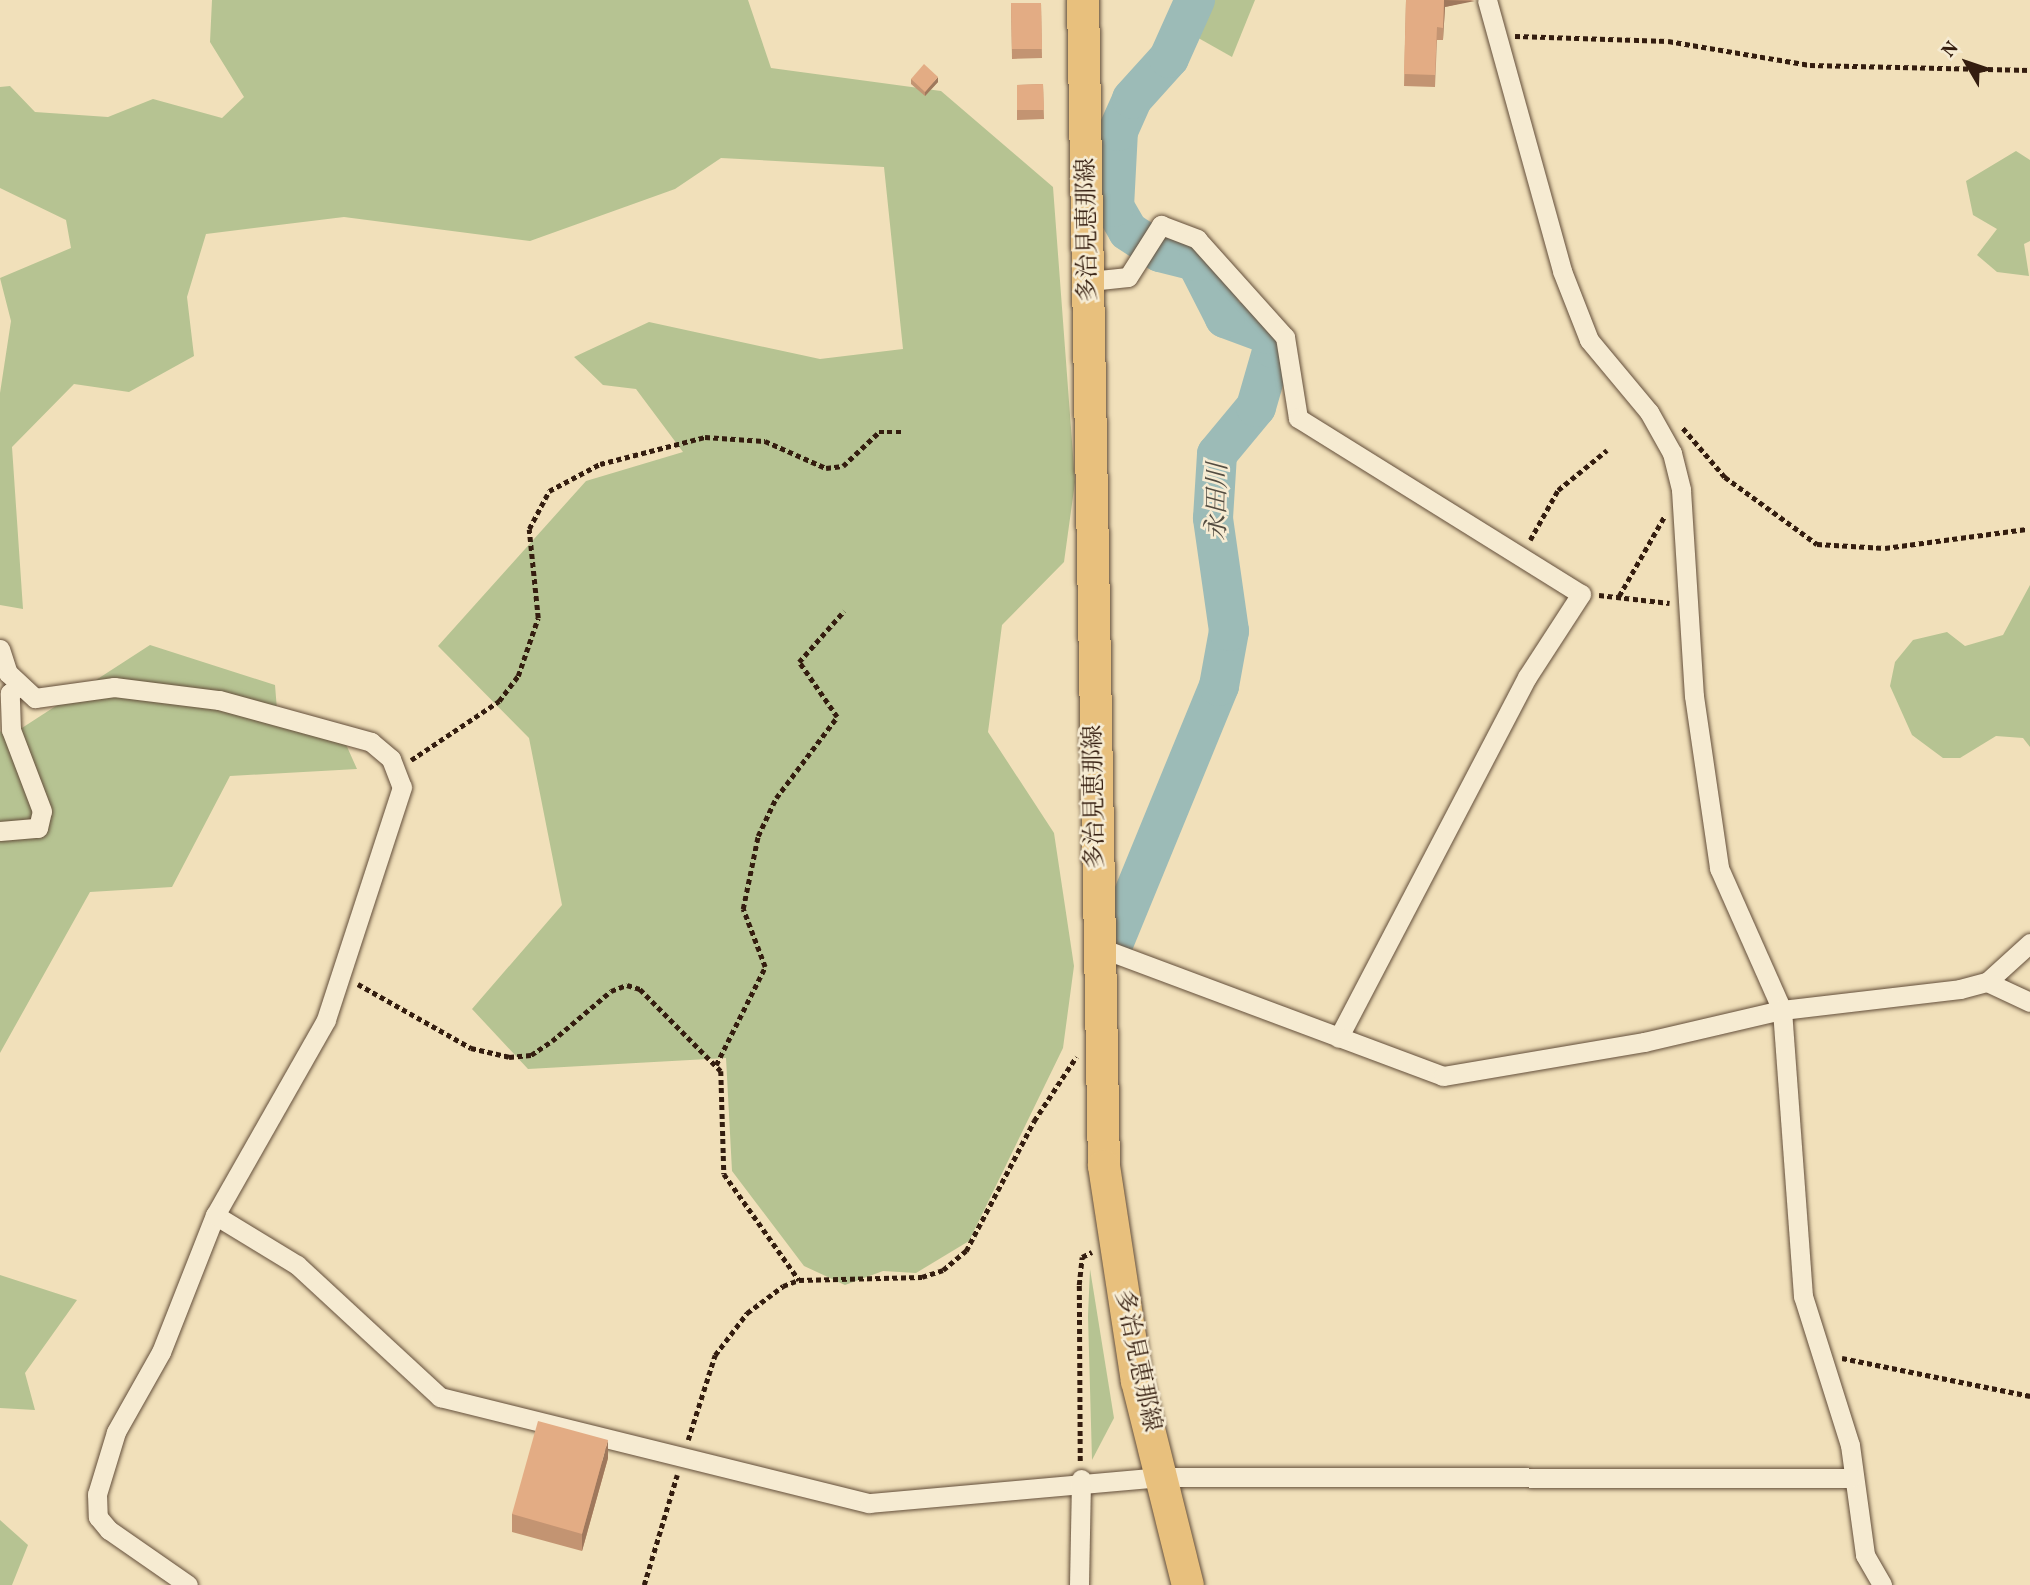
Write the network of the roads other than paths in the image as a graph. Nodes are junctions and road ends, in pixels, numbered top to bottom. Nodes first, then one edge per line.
1 (1083, 0) edge
2 (1487, 0) edge
3 (1090, 281) junction
4 (0, 649) edge
5 (18, 687) junction
6 (0, 831) edge
7 (2030, 943) edge
8 (1097, 947) junction
9 (1987, 982) junction
10 (2030, 1002) edge
11 (1782, 1010) junction
12 (1338, 1038) junction
13 (215, 1215) junction
14 (1163, 1477) junction
15 (1851, 1478) junction
16 (1080, 1479) junction
17 (188, 1585) edge
18 (1079, 1585) edge
19 (1188, 1585) edge
20 (1882, 1585) edge

1 - 3 main road, 多治見恵那線
2 - 11 street
3 - 8 main road, 多治見恵那線
3 - 12 street
4 - 5 street
5 - 6 street
5 - 13 street
7 - 9 street
8 - 12 street
8 - 14 main road, 多治見恵那線
9 - 10 street
9 - 11 street
11 - 12 street
11 - 15 street
13 - 16 street
13 - 17 street
14 - 15 street
14 - 16 street
14 - 19 main road, 多治見恵那線
15 - 20 street
16 - 18 street

